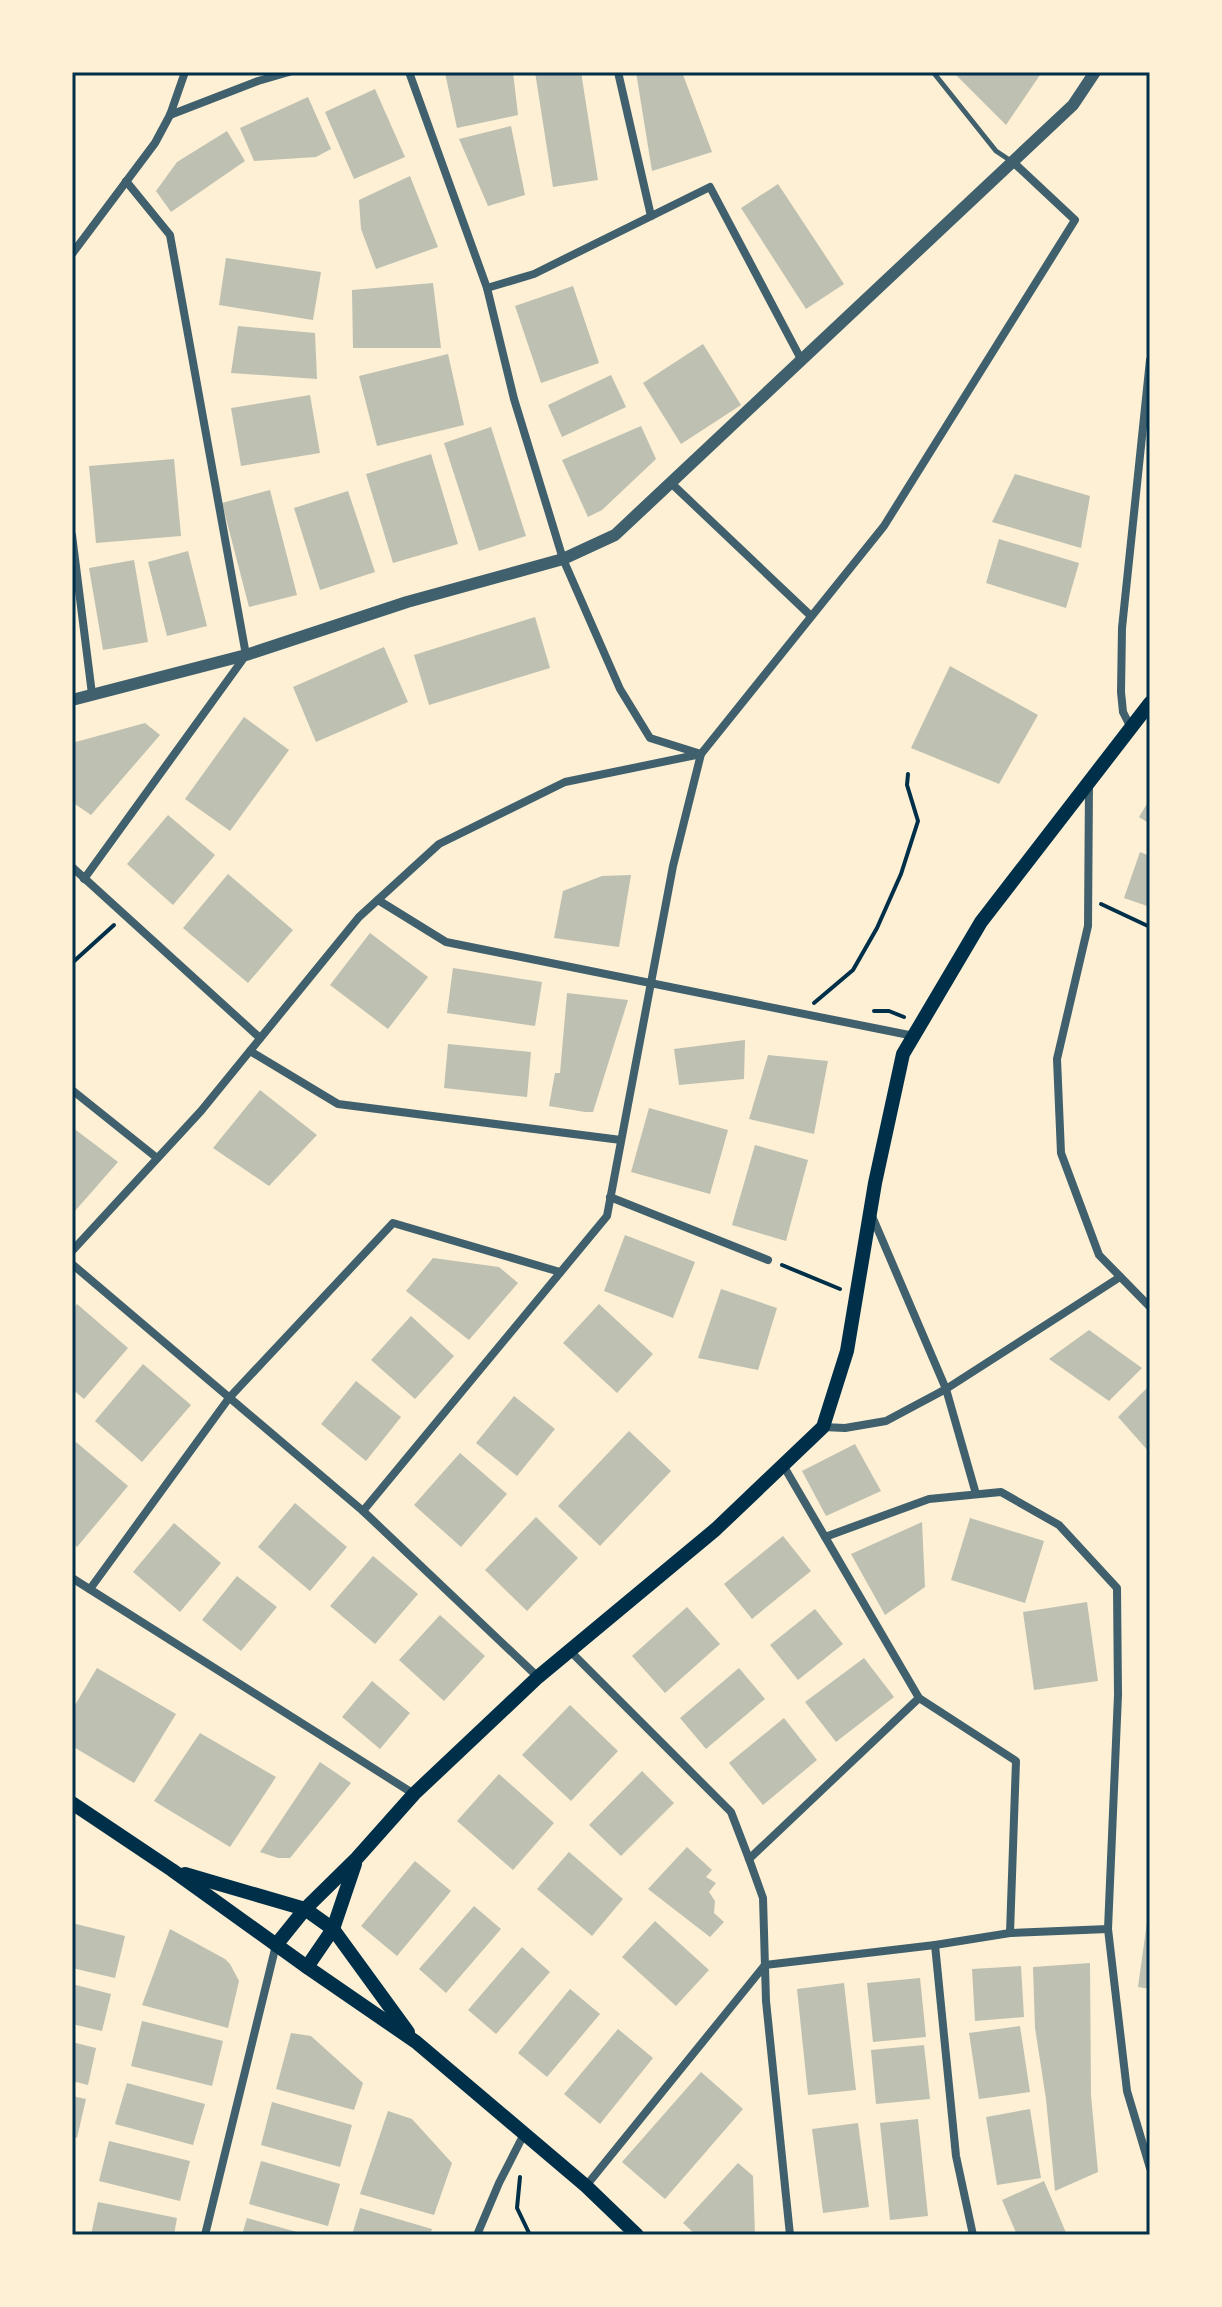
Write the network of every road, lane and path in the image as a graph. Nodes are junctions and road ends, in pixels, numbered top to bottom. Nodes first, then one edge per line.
1 (185, 72) edge
2 (289, 72) edge
3 (409, 72) edge
4 (618, 72) edge
5 (933, 72) edge
6 (1095, 72) edge
7 (170, 115) junction
8 (1013, 162) junction
9 (126, 181) junction
10 (651, 216) junction
11 (72, 254) edge
12 (487, 288) junction
13 (1150, 360) edge
14 (802, 361) junction
15 (671, 483) junction
16 (72, 535) edge
17 (563, 559) junction
18 (811, 616) junction
19 (246, 655) junction
20 (92, 694) junction
21 (72, 700) edge
22 (1150, 703) edge
23 (1131, 729) junction
24 (701, 754) junction
25 (908, 774) dead end
26 (1089, 783) junction
27 (72, 867) edge
28 (84, 879) junction
29 (1088, 898) junction
30 (378, 900) junction
31 (125, 916) junction
32 (1150, 927) edge
33 (72, 963) edge
34 (650, 983) junction
35 (813, 1003) dead end
36 (914, 1036) junction
37 (260, 1038) junction
38 (250, 1051) junction
39 (72, 1090) edge
40 (621, 1140) junction
41 (157, 1158) junction
42 (610, 1197) junction
43 (870, 1212) junction
44 (72, 1251) edge
45 (768, 1260) joint
46 (72, 1264) edge
47 (560, 1272) junction
48 (1120, 1277) junction
49 (856, 1295) junction
50 (1150, 1307) edge
51 (946, 1389) junction
52 (229, 1398) junction
53 (823, 1427) junction
54 (783, 1465) junction
55 (976, 1494) junction
56 (363, 1511) junction
57 (825, 1537) junction
58 (72, 1578) edge
59 (90, 1589) junction
60 (569, 1650) junction
61 (538, 1677) junction
62 (919, 1698) junction
63 (414, 1794) junction
64 (72, 1803) edge
65 (357, 1858) junction
66 (749, 1859) junction
67 (172, 1870) junction
68 (305, 1909) junction
69 (333, 1929) junction
70 (1108, 1929) junction
71 (1010, 1933) junction
72 (276, 1945) junction
73 (935, 1945) junction
74 (765, 1965) junction
75 (307, 1967) junction
76 (416, 2042) junction
77 (524, 2134) junction
78 (1150, 2168) edge
79 (586, 2186) junction
80 (205, 2235) edge
81 (477, 2235) edge
82 (530, 2235) edge
83 (637, 2235) edge
84 (790, 2235) edge
85 (973, 2235) edge

1 - 7 street
2 - 7 street
3 - 12 street
4 - 10 street
5 - 8 lane
6 - 8 street
7 - 9 street
8 - 14 street
8 - 18 street
9 - 11 street
9 - 19 street
10 - 12 street
10 - 14 street
12 - 17 street
13 - 23 street
14 - 15 street
15 - 17 street
15 - 18 street
16 - 20 street
17 - 19 street
17 - 24 street
18 - 24 street
19 - 20 street
19 - 28 street
20 - 21 street
22 - 23 main road
23 - 26 main road
24 - 30 street
24 - 34 street
25 - 35 path
26 - 29 street
26 - 36 main road
27 - 28 street
28 - 31 street
29 - 32 path
29 - 48 street
30 - 34 street
30 - 37 street
31 - 33 path
31 - 37 street
34 - 36 street
34 - 40 street
36 - 43 main road
37 - 38 street
38 - 40 street
38 - 41 street
39 - 41 street
40 - 42 street
41 - 44 street
42 - 45 street
42 - 47 street
43 - 49 main road
43 - 51 street
45 - 49 path
46 - 52 street
47 - 52 street
47 - 56 street
48 - 50 street
48 - 51 street
49 - 53 main road
51 - 53 street
51 - 55 street
52 - 56 street
52 - 59 street
53 - 54 main road
54 - 57 street
54 - 60 main road
55 - 57 street
55 - 70 street
56 - 61 street
57 - 62 street
58 - 59 street
59 - 63 street
60 - 61 main road
60 - 66 street
61 - 63 main road
62 - 66 street
62 - 71 street
63 - 65 main road
64 - 67 main road
65 - 68 main road
65 - 69 main road
66 - 74 street
67 - 68 main road
67 - 72 main road
68 - 69 main road
68 - 72 main road
69 - 75 main road
69 - 76 main road
70 - 71 street
70 - 78 street
71 - 73 street
72 - 75 main road
72 - 80 street
73 - 74 street
73 - 85 street
74 - 79 street
74 - 84 street
75 - 76 main road
76 - 77 main road
77 - 79 main road
77 - 81 street
77 - 82 path
79 - 83 main road

